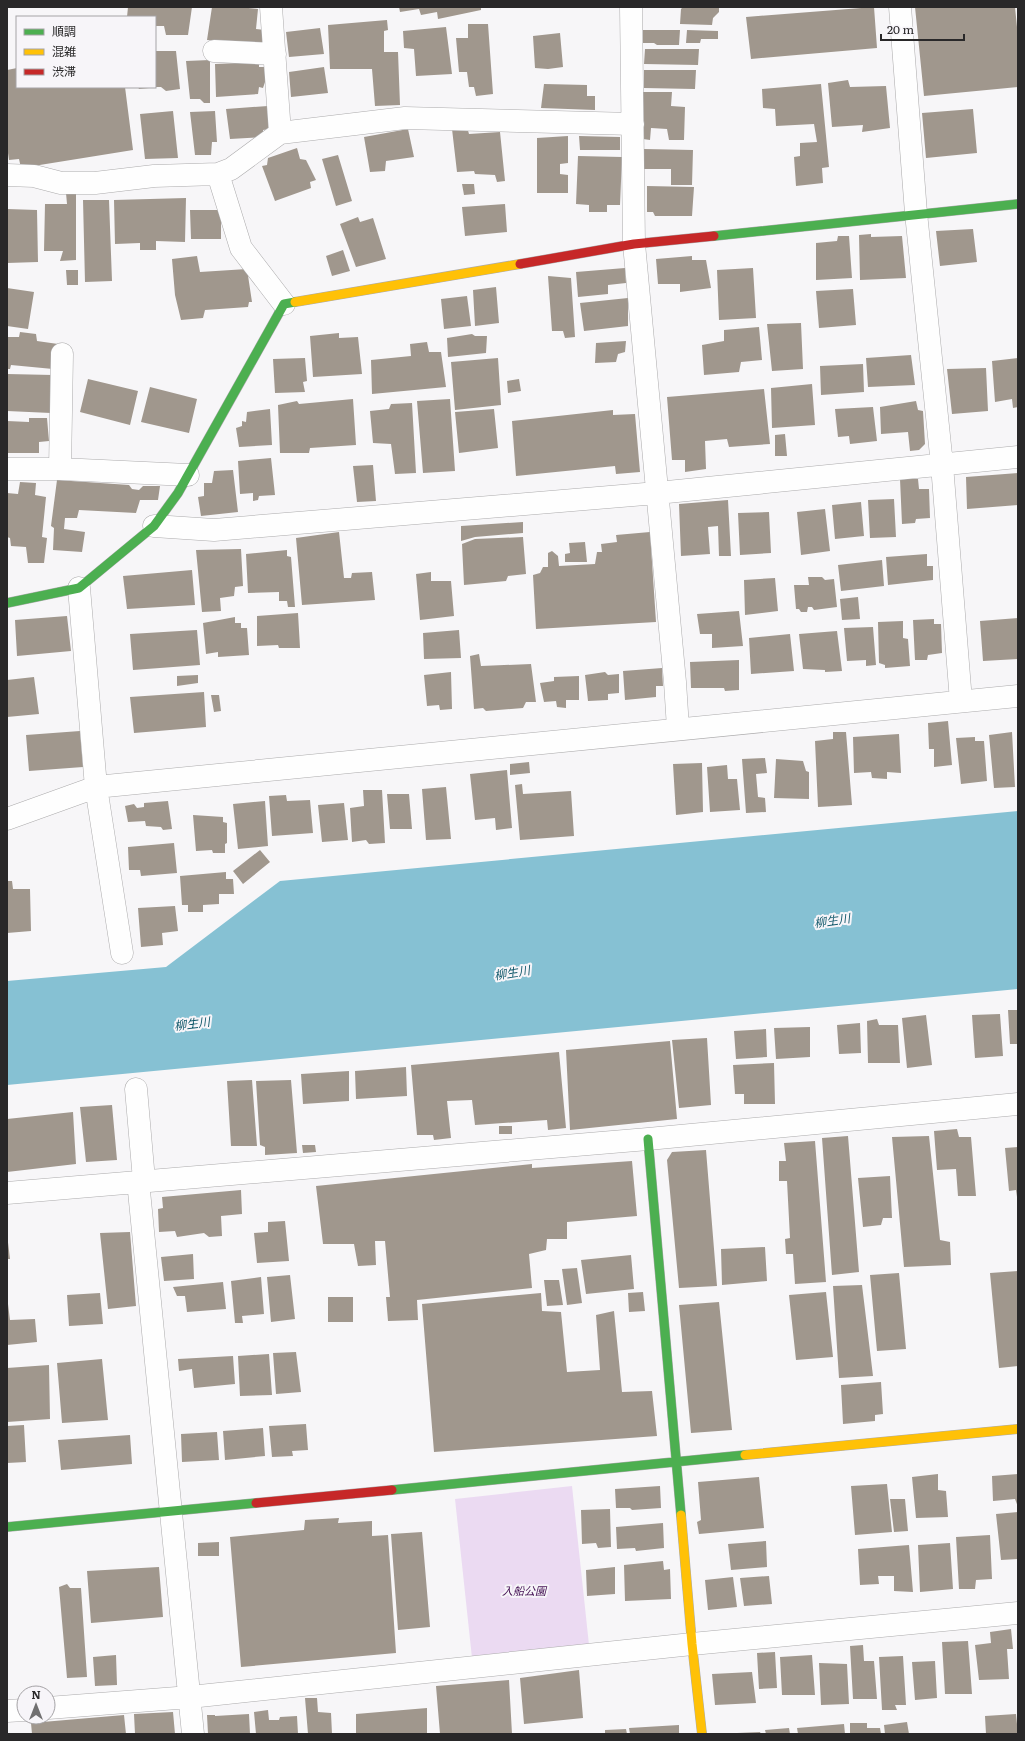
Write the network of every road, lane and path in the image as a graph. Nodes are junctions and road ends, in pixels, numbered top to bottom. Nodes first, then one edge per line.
1 (271, 7) edge
2 (632, 7) edge
3 (900, 7) edge
4 (214, 51) dead end
5 (274, 54) junction
6 (633, 124) junction
7 (280, 133) junction
8 (218, 174) junction
9 (7, 175) edge
10 (1018, 204) edge
11 (916, 213) junction
12 (634, 244) junction
13 (284, 304) junction
14 (62, 354) dead end
15 (1018, 457) edge
16 (942, 464) junction
17 (7, 469) edge
18 (60, 469) junction
19 (188, 475) junction
20 (657, 493) junction
21 (154, 526) junction
22 (79, 588) junction
23 (7, 603) edge
24 (1018, 696) edge
25 (961, 701) junction
26 (678, 728) junction
27 (96, 787) junction
28 (7, 819) edge
29 (122, 953) dead end
30 (136, 1089) dead end
31 (1018, 1104) edge
32 (648, 1139) junction
33 (141, 1181) junction
34 (7, 1193) edge
35 (1018, 1429) edge
36 (677, 1462) junction
37 (172, 1511) junction
38 (7, 1526) edge
39 (1018, 1614) edge
40 (692, 1644) junction
41 (190, 1697) junction
42 (56, 1707) edge
43 (193, 1734) edge
44 (702, 1734) edge

1 - 5 street
2 - 6 street
3 - 11 street
4 - 5 street
5 - 7 street
6 - 7 street
6 - 12 street
7 - 8 street
8 - 9 street
8 - 13 street
10 - 11 street
11 - 12 street
11 - 16 street
12 - 13 street
12 - 20 street
13 - 19 street
14 - 18 street
15 - 16 street
16 - 20 street
16 - 25 street
17 - 18 street
18 - 19 street
19 - 21 street
20 - 21 street
20 - 26 street
21 - 22 street
22 - 23 street
22 - 27 street
24 - 25 street
25 - 26 street
26 - 27 street
27 - 28 street
27 - 29 street
30 - 33 street
31 - 32 street
32 - 33 street
32 - 36 street
33 - 34 street
33 - 37 street
35 - 36 street
36 - 37 street
36 - 40 street
37 - 38 street
37 - 41 street
39 - 40 street
40 - 41 street
40 - 44 street
41 - 42 street
41 - 43 street

